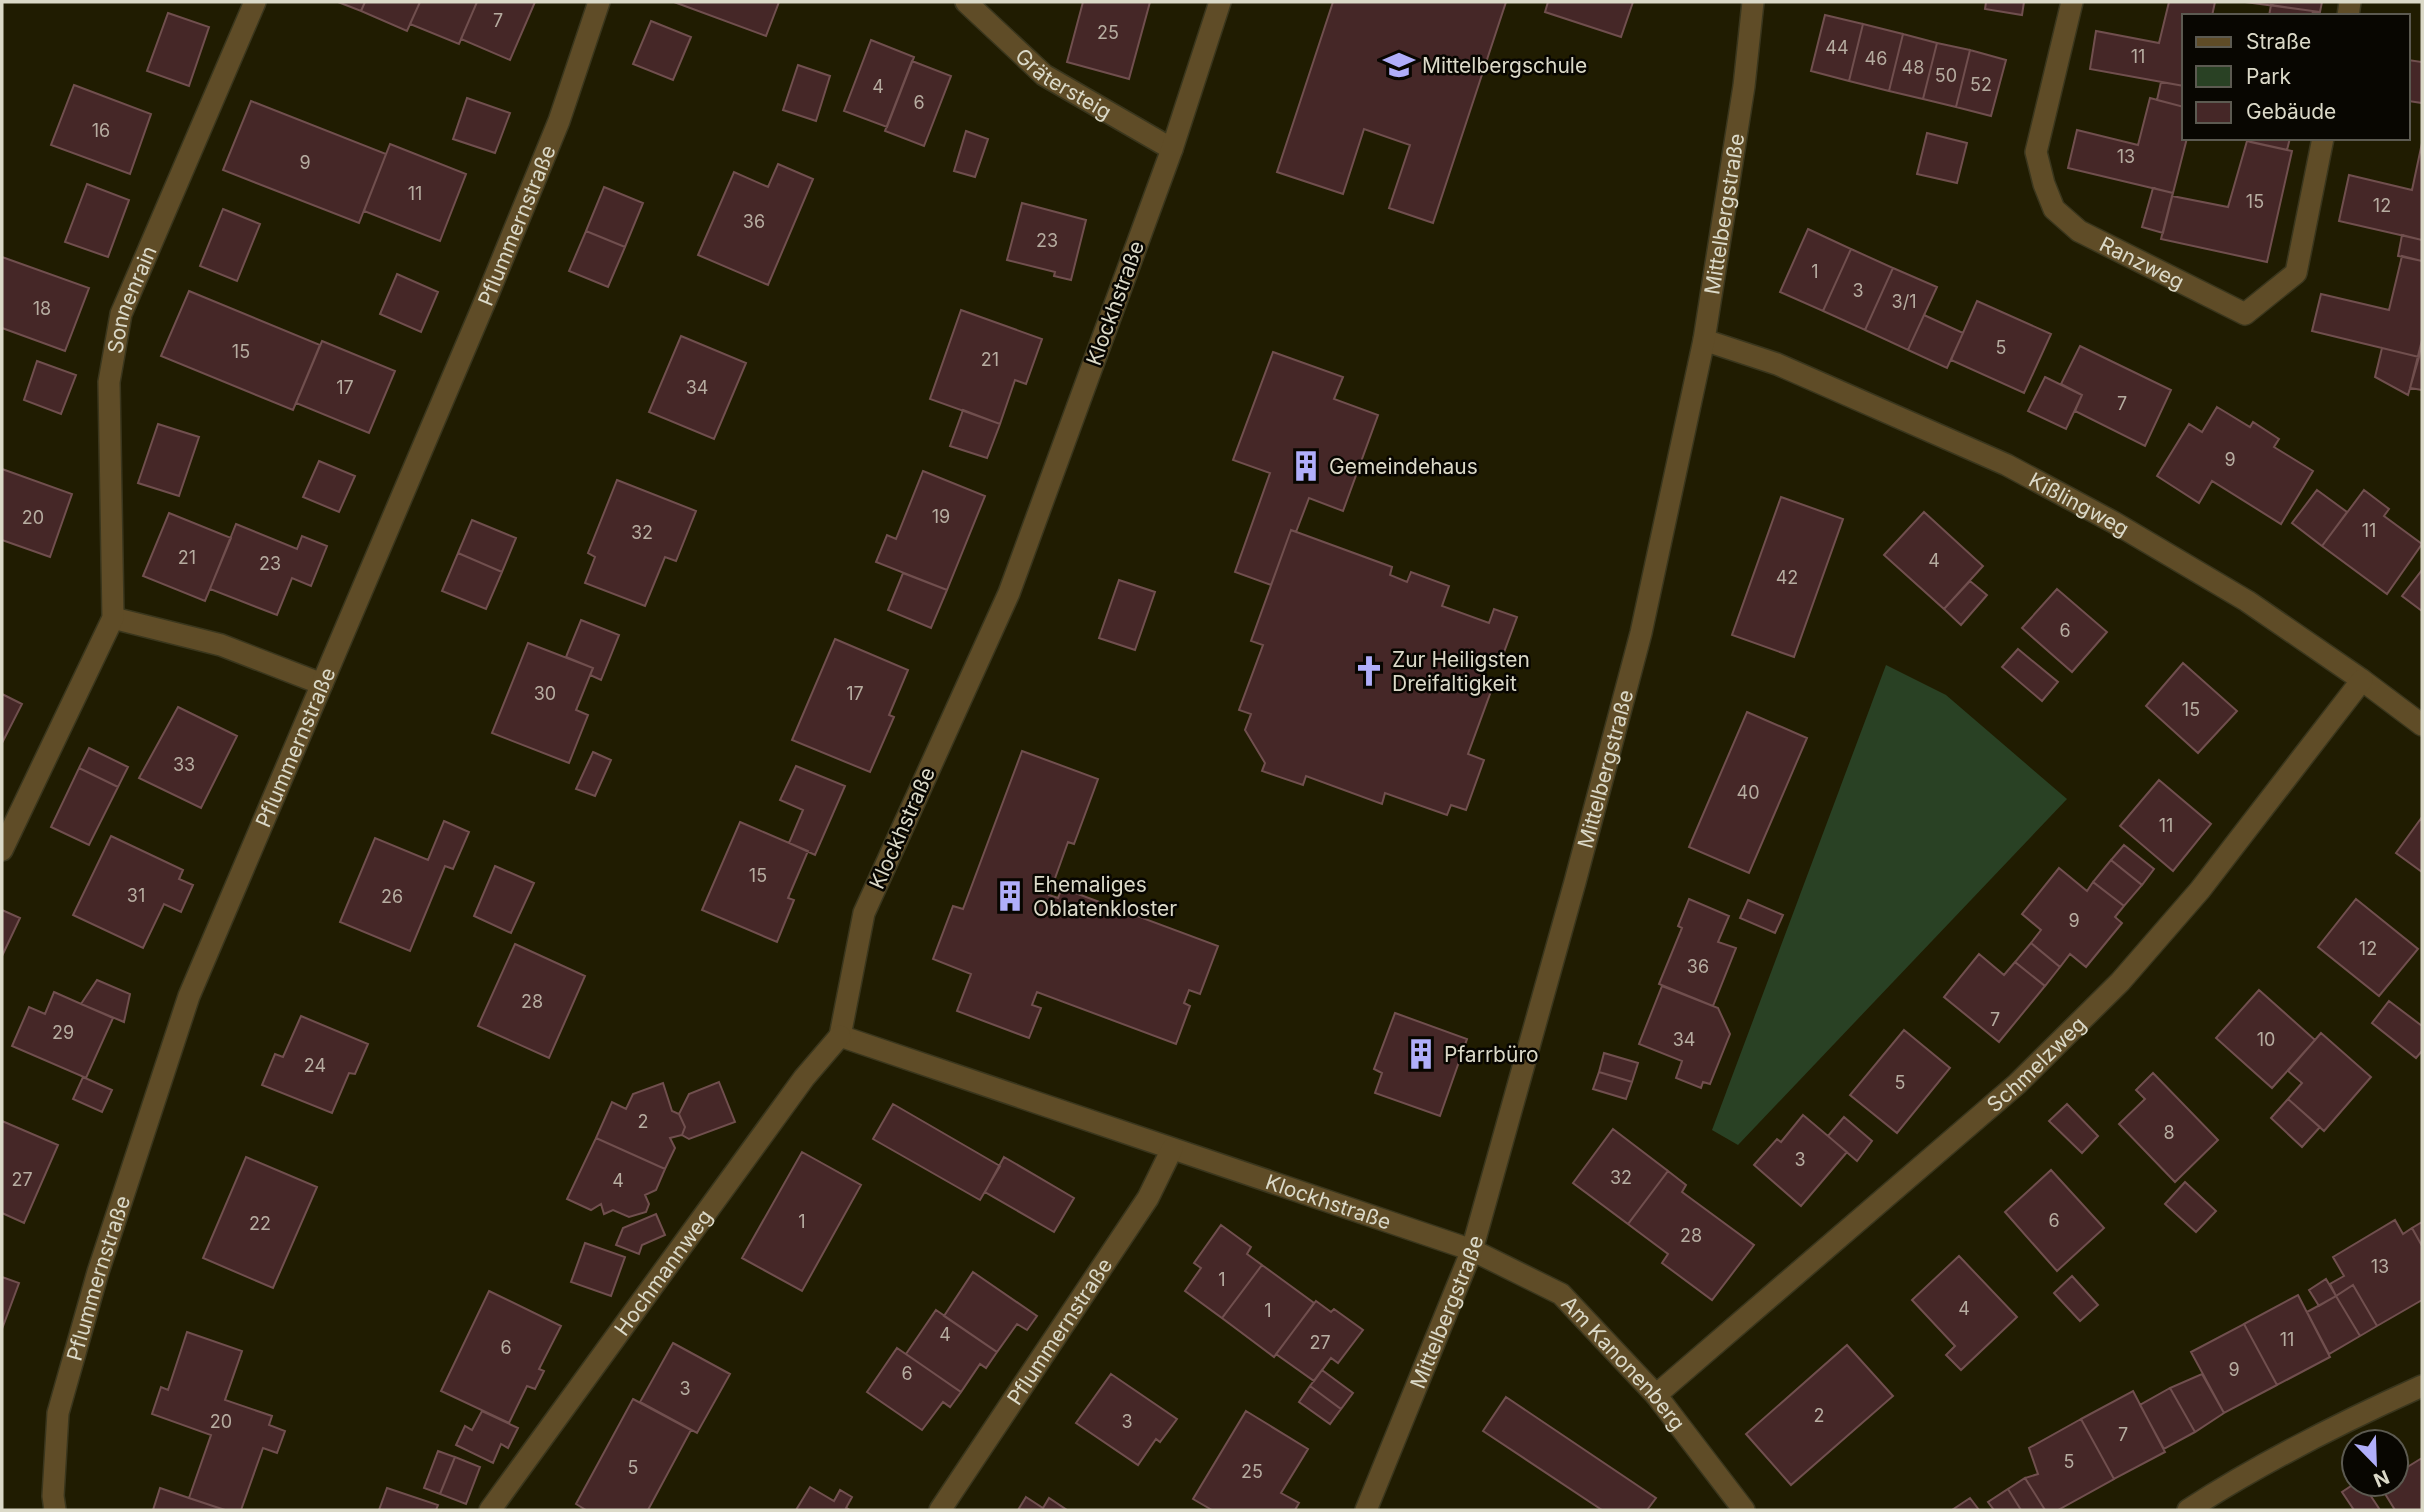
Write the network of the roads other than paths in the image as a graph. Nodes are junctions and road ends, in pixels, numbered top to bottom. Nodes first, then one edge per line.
1 (255, 2) edge
2 (599, 2) edge
3 (966, 2) edge
4 (1220, 2) edge
5 (1753, 2) edge
6 (2073, 2) edge
7 (2323, 140) edge
8 (1172, 149) junction
9 (1704, 340) junction
10 (113, 618) junction
11 (2362, 680) junction
12 (322, 684) junction
13 (2422, 725) edge
14 (2, 850) edge
15 (841, 1036) junction
16 (1172, 1149) junction
17 (1472, 1250) junction
18 (2422, 1386) edge
19 (1656, 1395) junction
20 (54, 1510) edge
21 (490, 1510) edge
22 (940, 1510) edge
23 (1366, 1510) edge
24 (1744, 1510) edge
25 (2188, 1510) edge

1 - 10 street, Sonnenrain
2 - 12 street, Pflummernstraße
3 - 8 street, Grätersteig
4 - 8 street, Klockhstraße
5 - 9 street, Mittelbergstraße
6 - 7 street, Ranzweg
8 - 15 street, Klockhstraße
9 - 11 street, Kißlingweg
9 - 17 street, Mittelbergstraße
10 - 12 street
10 - 14 street, Sonnenrain
11 - 13 street, Kißlingweg
11 - 19 street, Schmelzweg
12 - 20 street, Pflummernstraße
15 - 16 street, Klockhstraße
15 - 21 street, Hochmannweg
16 - 17 street, Klockhstraße
16 - 22 street, Pflummernstraße
17 - 19 street, Am Kanonenberg
17 - 23 street, Mittelbergstraße
18 - 25 street
19 - 24 street, Am Kanonenberg

